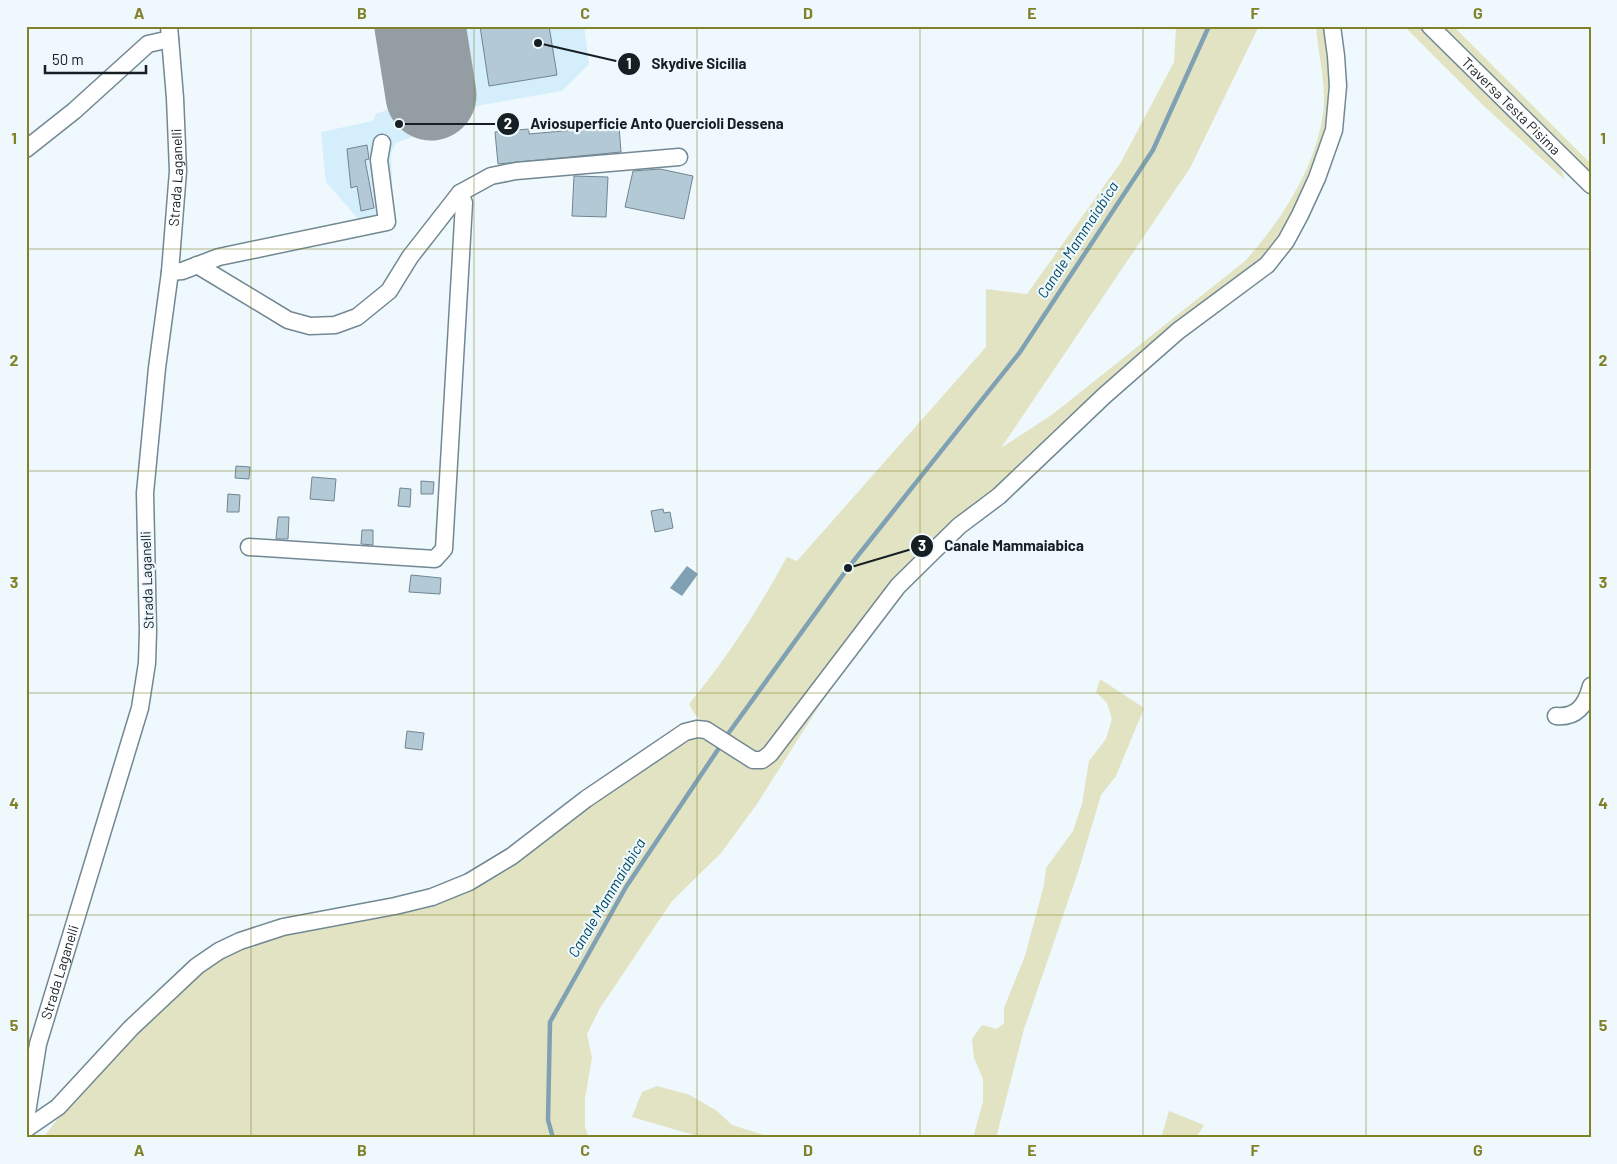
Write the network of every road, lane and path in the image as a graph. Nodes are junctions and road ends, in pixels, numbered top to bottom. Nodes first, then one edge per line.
1 (1332, 26) edge
2 (1430, 26) edge
3 (170, 33) edge
4 (382, 142) dead end
5 (26, 149) edge
6 (679, 156) dead end
7 (1591, 185) edge
8 (460, 194) junction
9 (197, 265) junction
10 (170, 272) junction
11 (249, 547) dead end
12 (1591, 686) edge
13 (1556, 716) dead end
14 (26, 1119) edge
15 (26, 1129) edge

1 - 15 street
2 - 7 street, Traversa Testa Pisima
3 - 5 street
3 - 10 street, Strada Laganelli
4 - 9 street
6 - 8 street
8 - 9 street
8 - 11 street
9 - 10 street
10 - 14 street, Strada Laganelli
12 - 13 street

